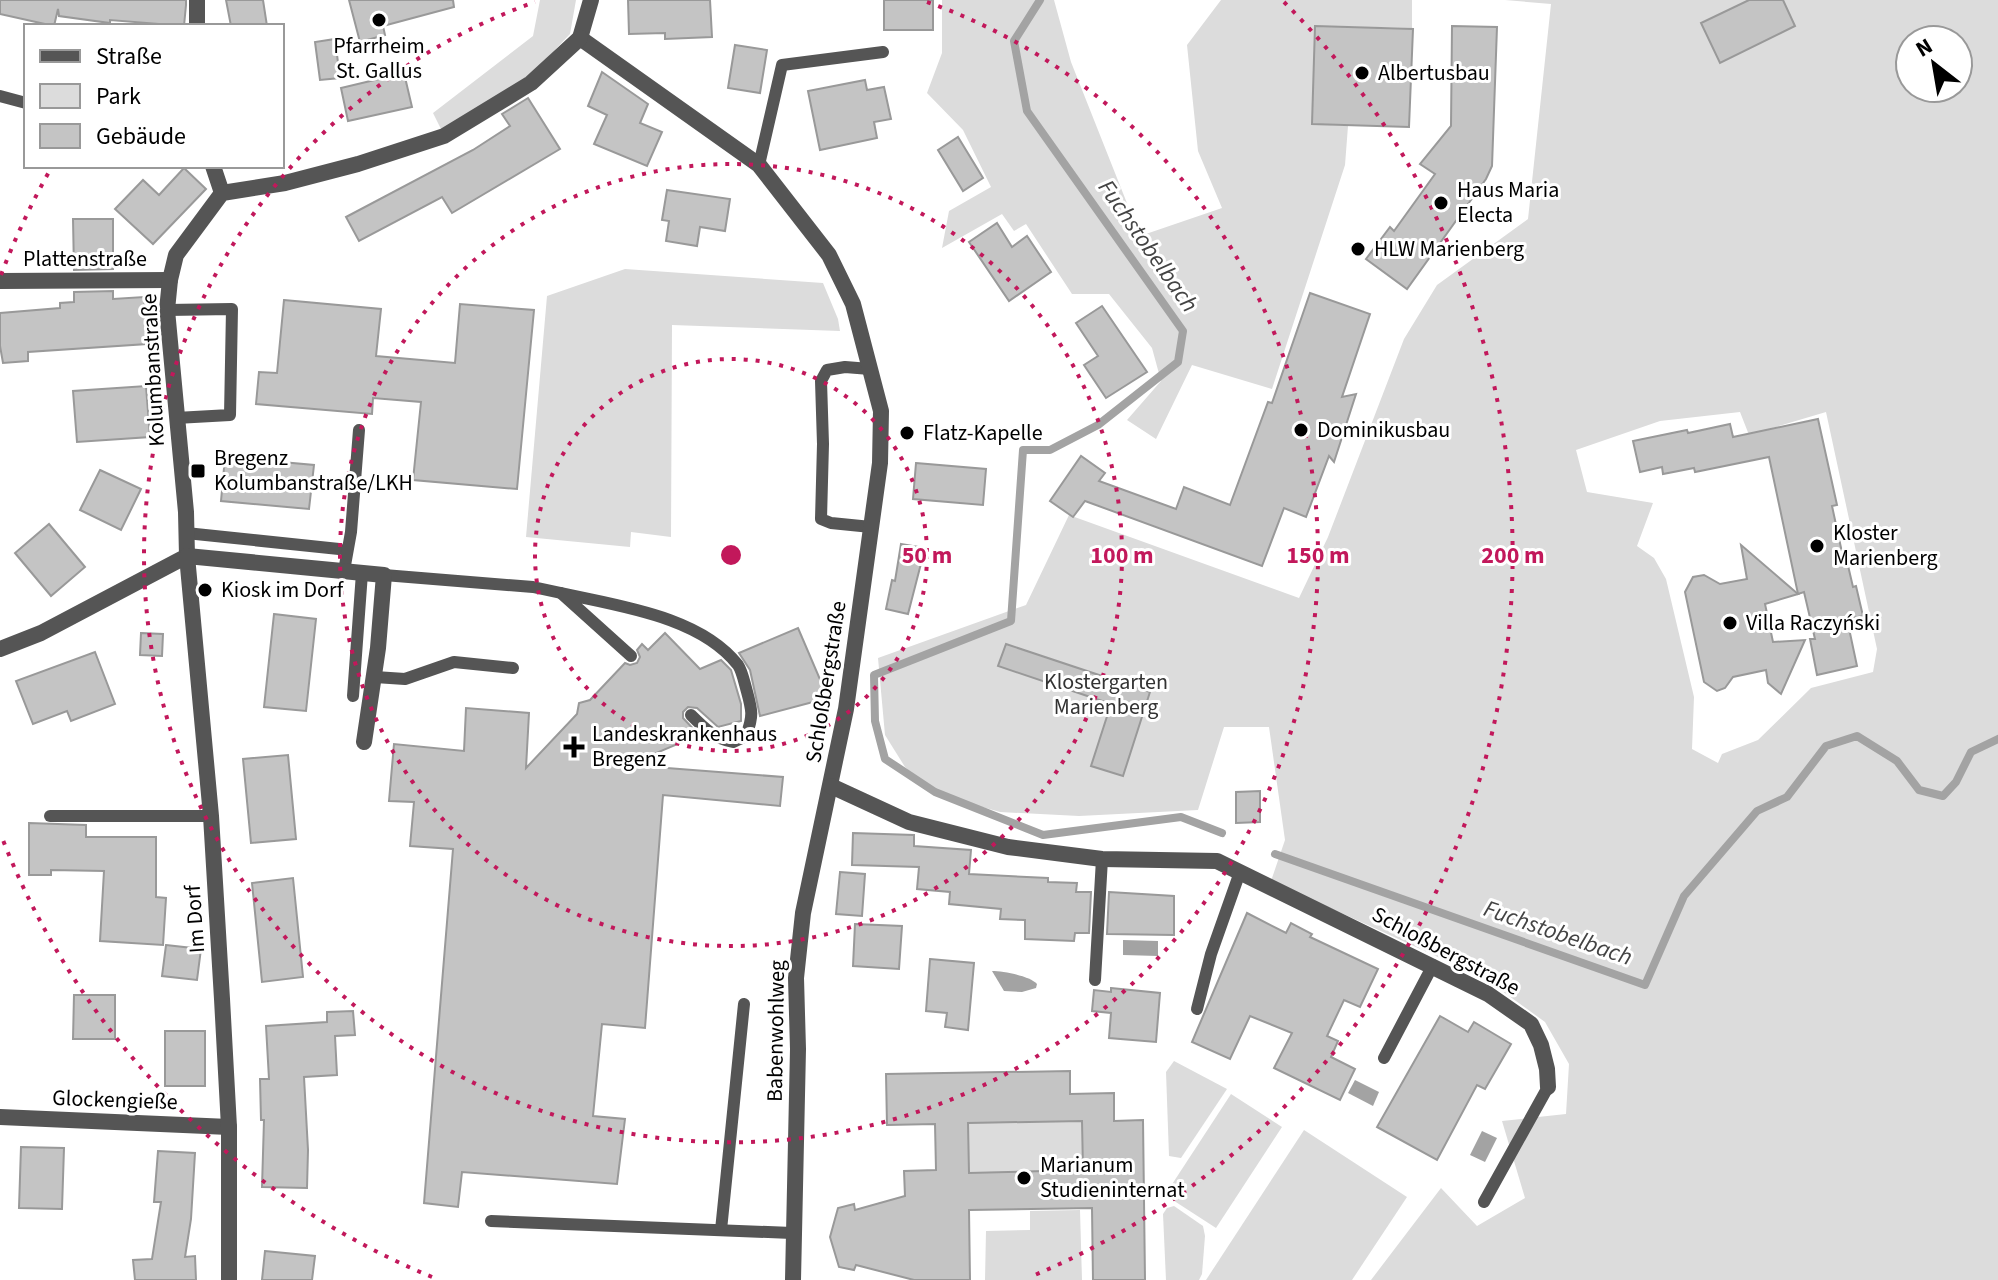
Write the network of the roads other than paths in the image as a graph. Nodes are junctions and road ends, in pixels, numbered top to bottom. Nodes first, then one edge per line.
1 (197, 0) edge
2 (590, 2) edge
3 (197, 24) edge
4 (580, 38) junction
5 (883, 52) dead end
6 (0, 96) edge
7 (24, 102) edge
8 (759, 165) junction
9 (214, 168) edge
10 (222, 193) junction
11 (170, 280) junction
12 (0, 281) edge
13 (167, 310) junction
14 (870, 369) junction
15 (176, 418) junction
16 (359, 430) dead end
17 (871, 527) junction
18 (186, 533) junction
19 (339, 549) dead end
20 (187, 556) junction
21 (344, 571) junction
22 (362, 573) junction
23 (384, 575) junction
24 (561, 593) junction
25 (0, 649) edge
26 (631, 656) dead end
27 (513, 668) dead end
28 (375, 677) junction
29 (353, 696) dead end
30 (691, 715) dead end
31 (364, 742) dead end
32 (831, 786) junction
33 (50, 816) dead end
34 (211, 816) junction
35 (1102, 859) junction
36 (1240, 872) junction
37 (1433, 965) junction
38 (1095, 980) dead end
39 (744, 1004) dead end
40 (1197, 1009) dead end
41 (1384, 1058) dead end
42 (1548, 1087) joint
43 (0, 1117) edge
44 (229, 1127) junction
45 (1484, 1202) dead end
46 (491, 1221) dead end
47 (721, 1230) junction
48 (792, 1233) junction
49 (229, 1280) edge
50 (793, 1280) edge

1 - 3 street
2 - 4 street
4 - 8 street, Schloßbergstraße
4 - 10 street
5 - 8 lane
6 - 7 lane
8 - 14 street, Schloßbergstraße
9 - 10 street
10 - 11 street, Kolumbanstraße
11 - 12 street, Plattenstraße
11 - 13 street, Kolumbanstraße
13 - 15 street, Kolumbanstraße
13 - 15 lane
14 - 17 street, Schloßbergstraße
14 - 17 lane
15 - 18 street, Kolumbanstraße
16 - 21 lane
17 - 32 street, Schloßbergstraße
18 - 19 lane
18 - 20 street, Kolumbanstraße
20 - 21 street
20 - 25 street
20 - 34 street, Im Dorf
21 - 22 street
22 - 23 street
22 - 29 lane
23 - 24 lane
23 - 28 street
24 - 26 lane
24 - 30 lane
27 - 28 lane
28 - 31 street
32 - 35 street, Schloßbergstraße
32 - 48 street, Babenwohlweg
33 - 34 lane
34 - 44 street, Im Dorf
35 - 36 street, Schloßbergstraße
35 - 38 lane
36 - 37 street, Schloßbergstraße
36 - 40 lane
37 - 41 lane
37 - 42 street, Schloßbergstraße
39 - 47 lane
42 - 45 lane
43 - 44 street, Glockengieße
44 - 49 street, Im Dorf
46 - 47 lane
47 - 48 lane
48 - 50 street, Babenwohlweg

